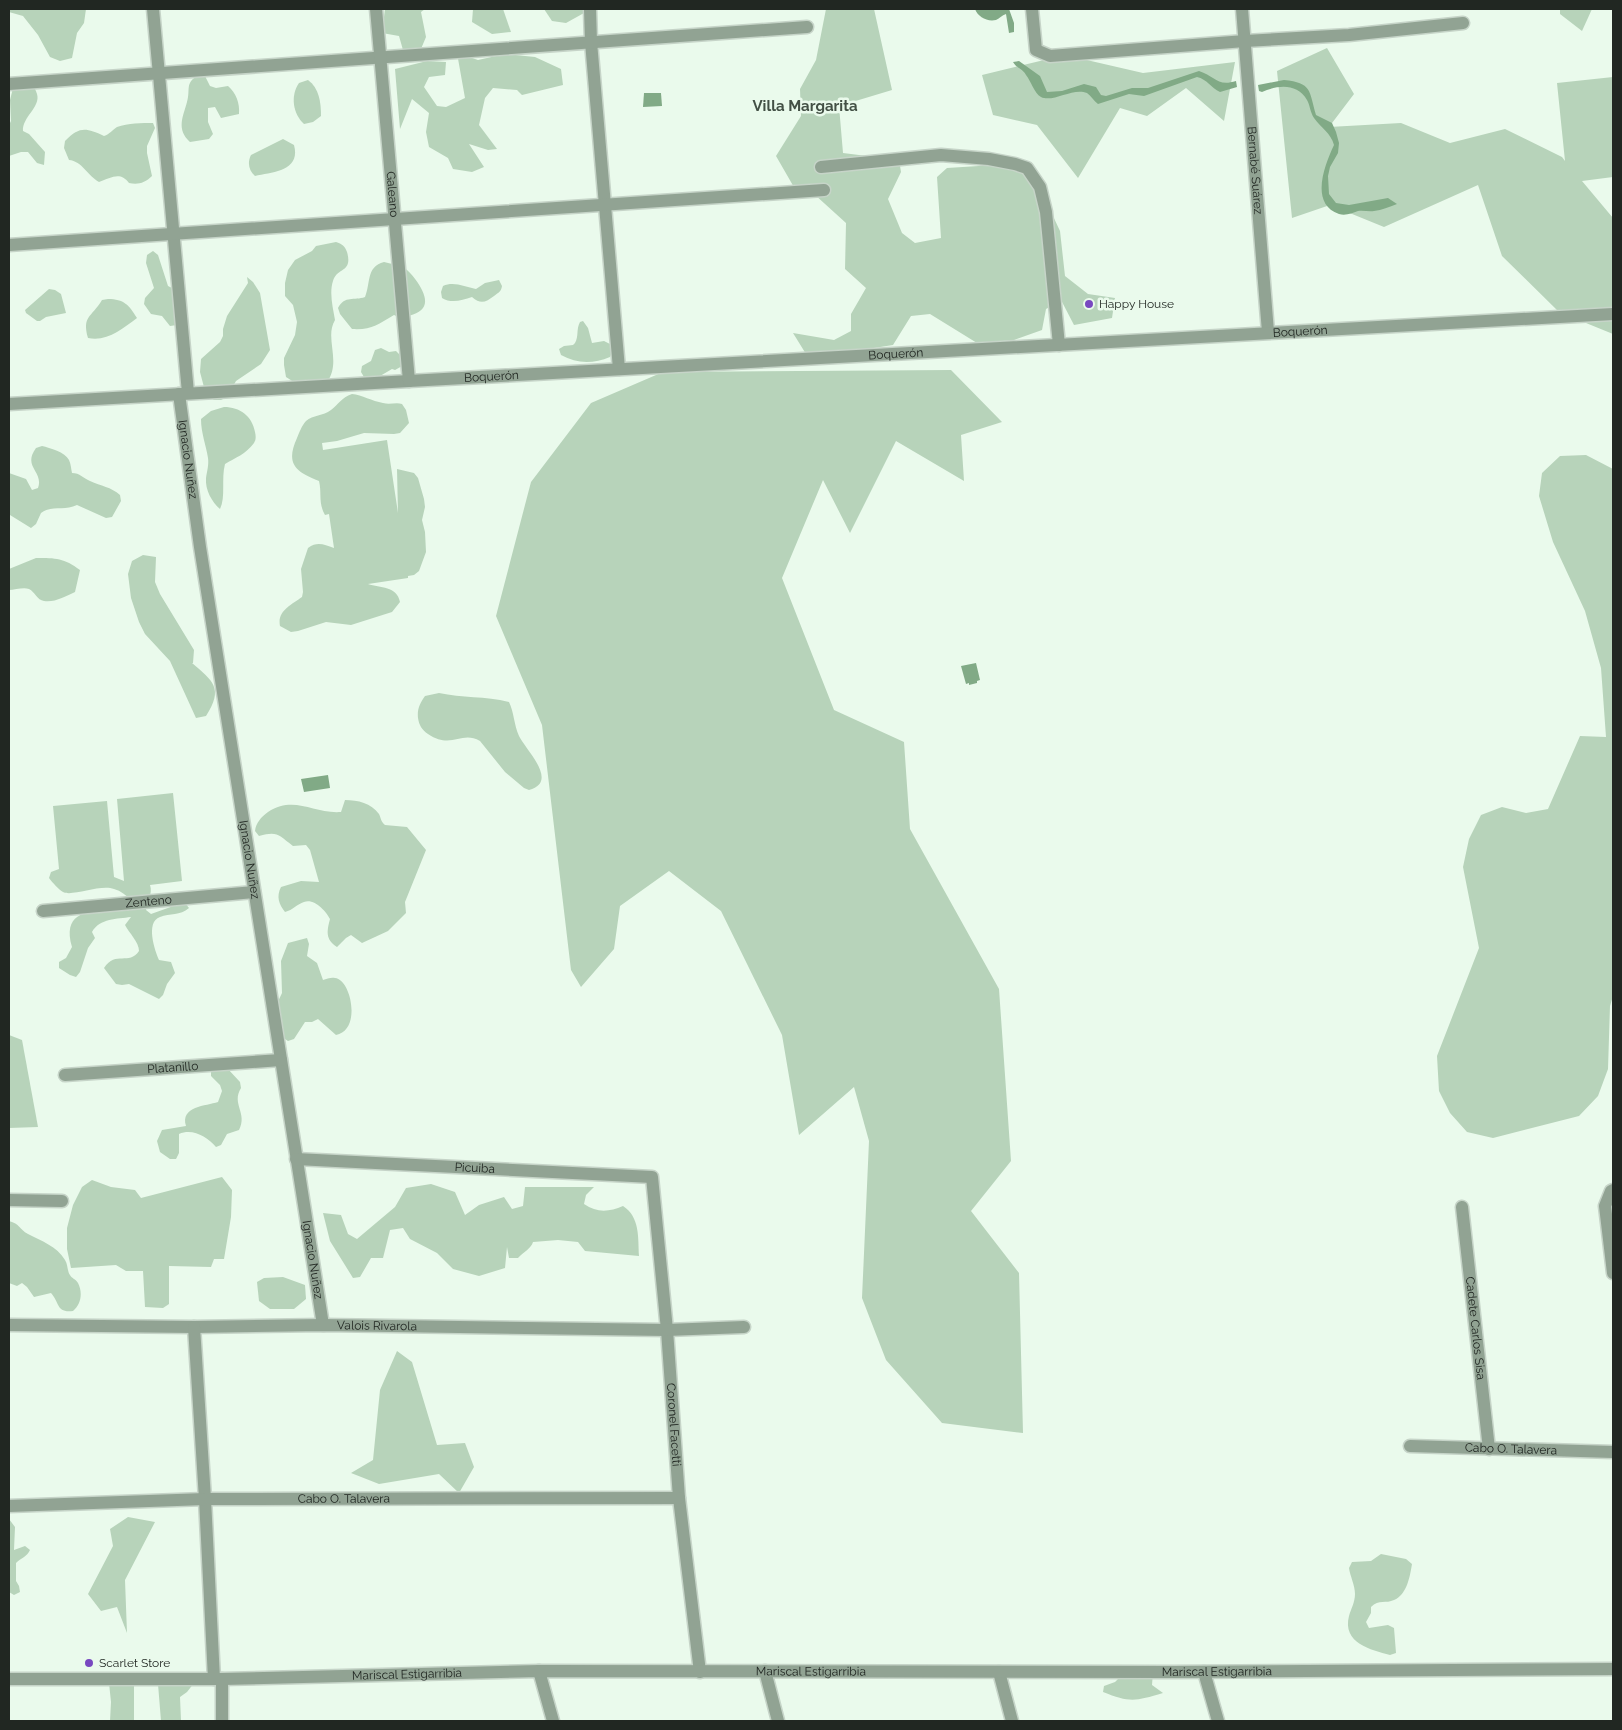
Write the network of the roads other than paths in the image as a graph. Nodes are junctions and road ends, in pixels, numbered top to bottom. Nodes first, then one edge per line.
1 (153, 9) edge
2 (376, 9) edge
3 (590, 9) edge
4 (1032, 9) edge
5 (1242, 9) edge
6 (1463, 22) dead end
7 (807, 27) dead end
8 (1245, 41) junction
9 (591, 42) junction
10 (380, 56) junction
11 (159, 73) junction
12 (9, 84) edge
13 (821, 167) dead end
14 (824, 190) dead end
15 (605, 206) junction
16 (395, 220) junction
17 (174, 233) junction
18 (9, 245) edge
19 (1613, 314) edge
20 (1268, 332) junction
21 (1059, 345) junction
22 (619, 370) junction
23 (409, 381) junction
24 (184, 394) junction
25 (9, 404) edge
26 (254, 892) junction
27 (43, 911) dead end
28 (280, 1060) junction
29 (65, 1075) dead end
30 (296, 1159) junction
31 (652, 1177) joint
32 (1613, 1190) edge
33 (9, 1200) edge
34 (62, 1201) dead end
35 (1462, 1207) dead end
36 (1613, 1273) edge
37 (9, 1325) edge
38 (323, 1325) junction
39 (194, 1327) junction
40 (744, 1327) dead end
41 (667, 1330) junction
42 (1410, 1446) dead end
43 (1489, 1450) junction
44 (1613, 1452) edge
45 (678, 1498) junction
46 (206, 1499) junction
47 (9, 1506) edge
48 (1613, 1669) edge
49 (539, 1671) junction
50 (700, 1672) junction
51 (765, 1672) junction
52 (999, 1672) junction
53 (1204, 1672) junction
54 (9, 1679) edge
55 (218, 1679) junction
56 (222, 1721) edge
57 (553, 1721) edge
58 (778, 1721) edge
59 (1012, 1721) edge
60 (1218, 1721) edge

1 - 11 street, Ignacio Nuñez
2 - 10 street, Galeano
3 - 9 street
4 - 8 street
5 - 8 street, Bernabé Suárez
6 - 8 street
7 - 9 street
8 - 20 street, Bernabé Suárez
9 - 10 street
9 - 15 street
10 - 11 street
10 - 16 street, Galeano
11 - 12 street
11 - 17 street, Ignacio Nuñez
13 - 21 street
14 - 15 street
15 - 16 street
15 - 22 street
16 - 17 street
16 - 23 street, Galeano
17 - 18 street
17 - 24 street, Ignacio Nuñez
19 - 20 street, Boquerón
20 - 21 street, Boquerón
21 - 22 street, Boquerón
22 - 23 street, Boquerón
23 - 24 street, Boquerón
24 - 25 street, Boquerón
24 - 26 street, Ignacio Nuñez
26 - 27 street, Zenteno
26 - 28 street, Ignacio Nuñez
28 - 29 street, Platanillo
28 - 30 street, Ignacio Nuñez
30 - 31 street, Picuiba
30 - 38 street, Ignacio Nuñez
31 - 41 street, Coronel Facetti
32 - 36 street
33 - 34 street
35 - 43 street, Cadete Carlos Sisa
37 - 39 street, Valois Rivarola
38 - 39 street, Valois Rivarola
38 - 41 street, Valois Rivarola
39 - 46 street
40 - 41 street, Valois Rivarola
41 - 45 street, Coronel Facetti
42 - 43 street, Cabo O. Talavera
43 - 44 street, Cabo O. Talavera
45 - 46 street, Cabo O. Talavera
45 - 50 street, Coronel Facetti
46 - 47 street, Cabo O. Talavera
46 - 55 street
48 - 53 street, Mariscal Estigarribia
49 - 50 street, Mariscal Estigarribia
49 - 55 street, Mariscal Estigarribia
49 - 57 street
50 - 51 street, Mariscal Estigarribia
51 - 52 street, Mariscal Estigarribia
51 - 58 street
52 - 53 street, Mariscal Estigarribia
52 - 59 street
53 - 60 street
54 - 55 street, Mariscal Estigarribia
55 - 56 street

